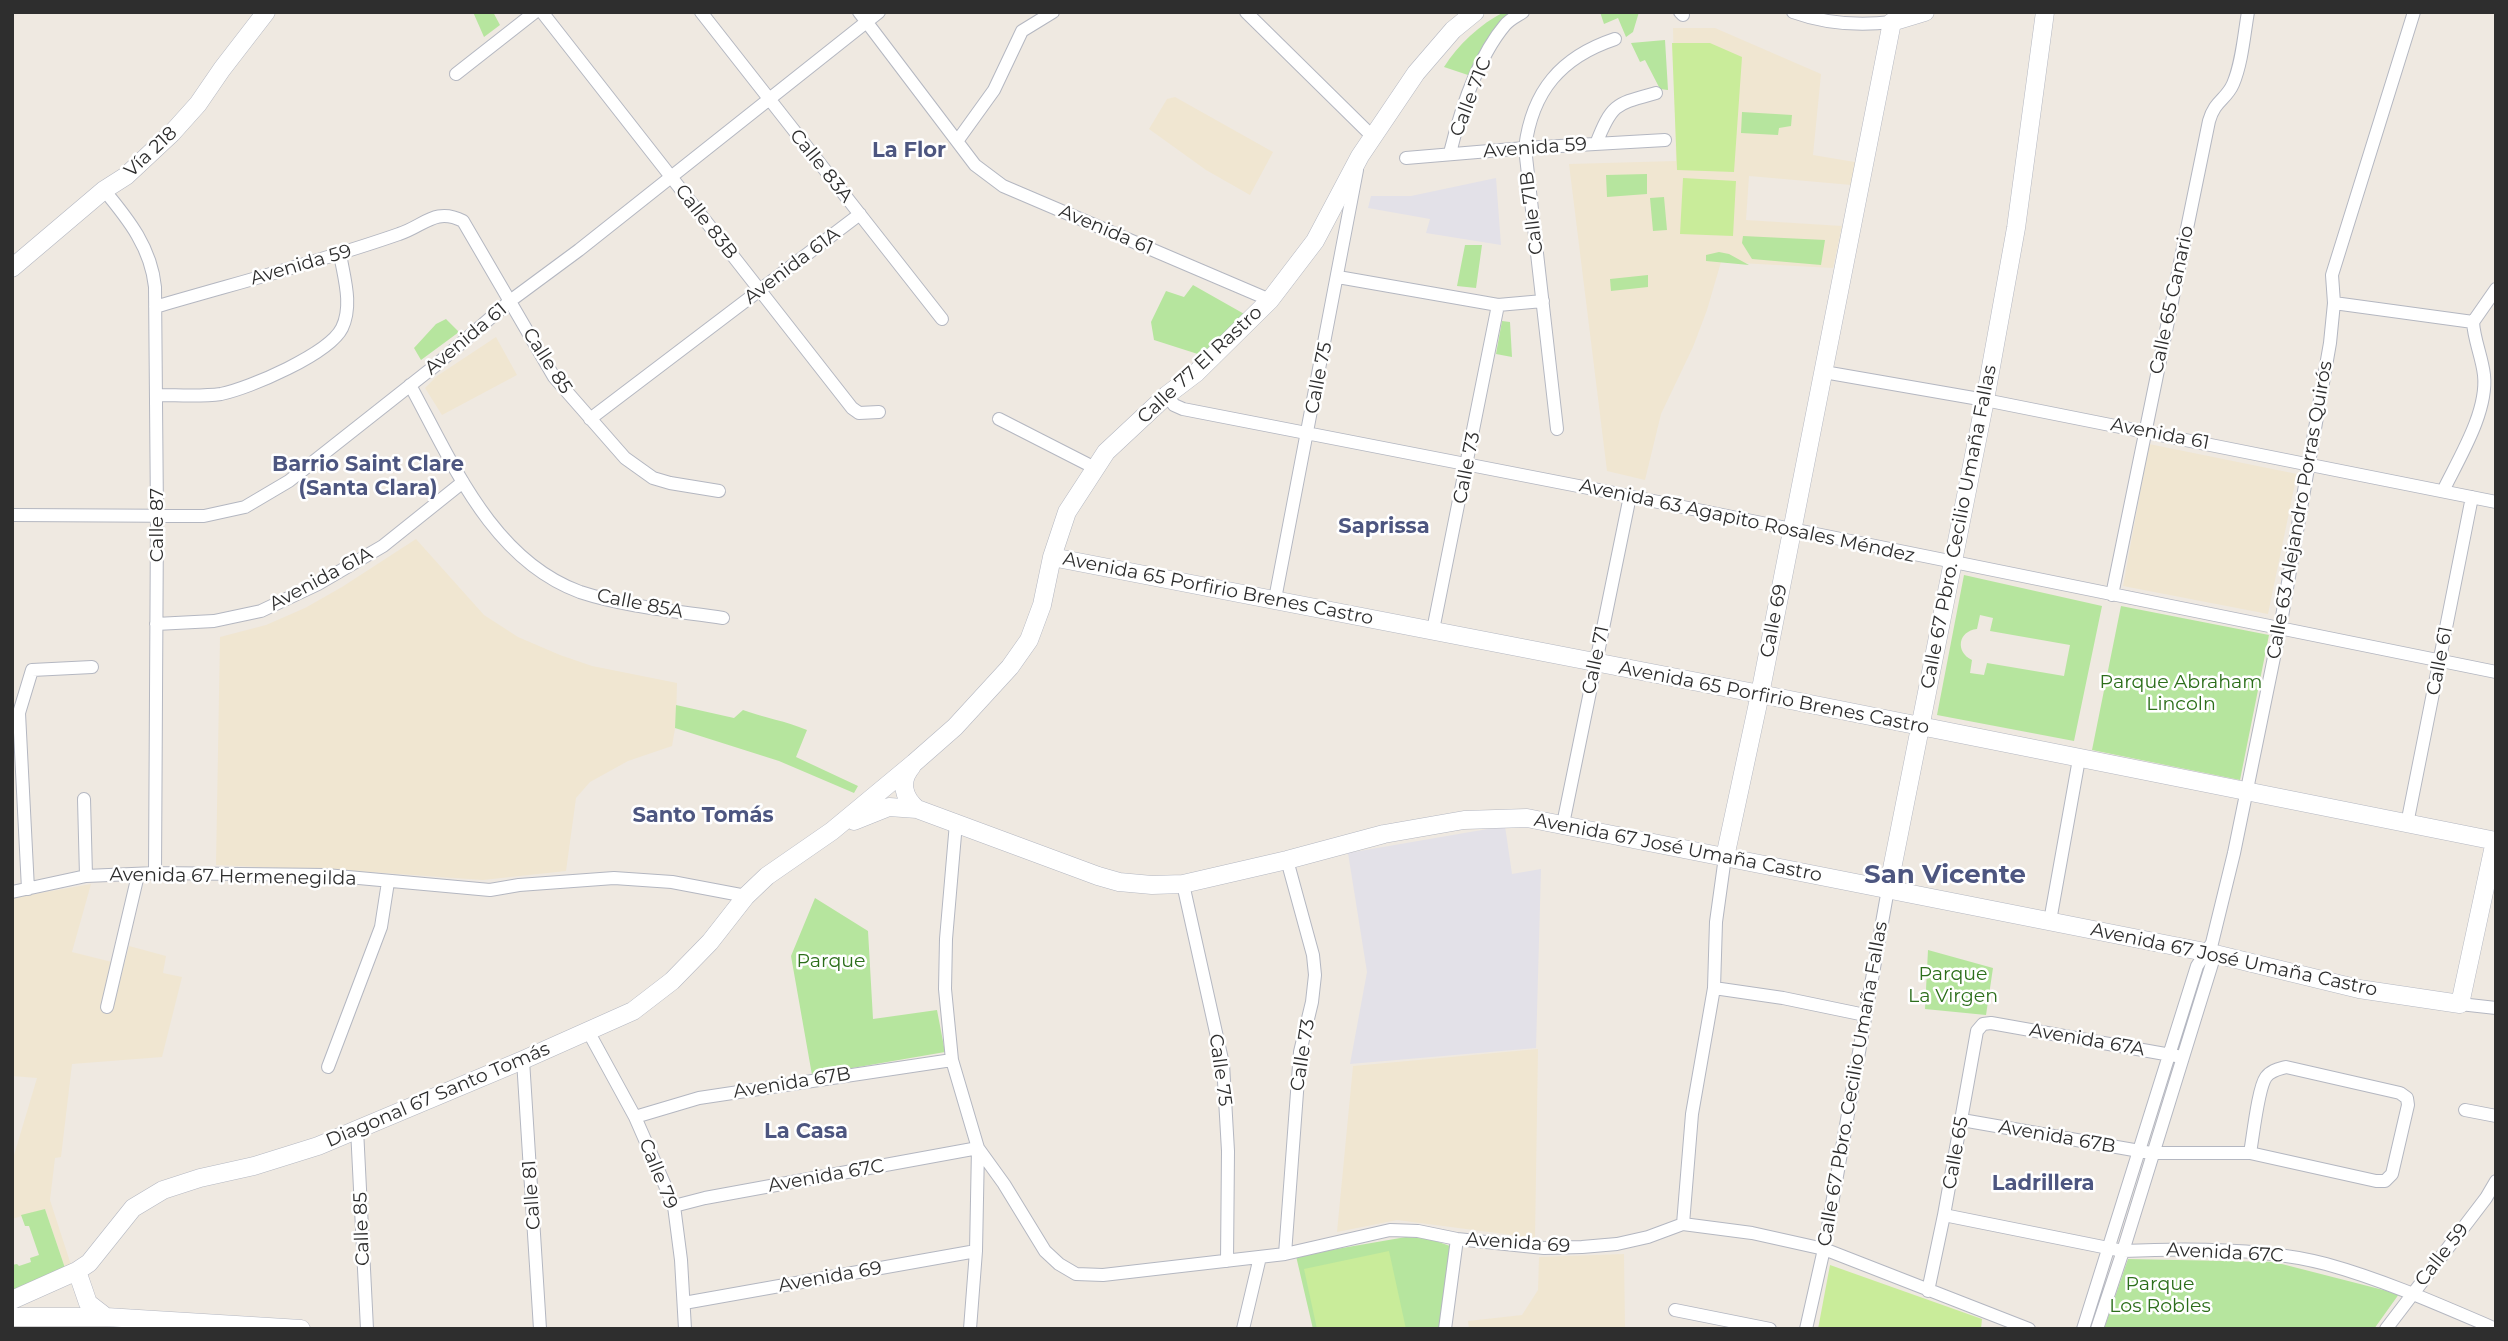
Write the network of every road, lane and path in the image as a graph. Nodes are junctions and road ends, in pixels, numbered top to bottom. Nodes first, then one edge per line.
1 (265, 12) edge
2 (535, 12) edge
3 (542, 12) edge
4 (701, 12) edge
5 (880, 12) edge
6 (1053, 12) edge
7 (1246, 12) edge
8 (1475, 12) edge
9 (1523, 12) edge
10 (1793, 12) edge
11 (1925, 12) edge
12 (2045, 12) edge
13 (2248, 12) edge
14 (2414, 12) edge
15 (863, 17) edge
16 (1892, 22) junction
17 (1615, 39) dead end
18 (456, 74) dead end
19 (1657, 93) dead end
20 (768, 100) junction
21 (1372, 136) junction
22 (1665, 139) dead end
23 (958, 140) junction
24 (1596, 144) junction
25 (1525, 148) junction
26 (1450, 153) junction
27 (1360, 156) junction
28 (1406, 158) dead end
29 (671, 176) junction
30 (104, 190) junction
31 (860, 214) junction
32 (443, 215) joint
33 (340, 254) junction
34 (12, 268) edge
35 (1338, 277) junction
36 (2496, 289) edge
37 (760, 290) junction
38 (1270, 300) junction
39 (1543, 300) junction
40 (510, 301) junction
41 (2334, 303) junction
42 (1498, 305) junction
43 (155, 307) junction
44 (942, 319) dead end
45 (2473, 322) junction
46 (1824, 372) junction
47 (410, 385) junction
48 (157, 395) junction
49 (1167, 395) junction
50 (1985, 400) junction
51 (879, 412) dead end
52 (590, 419) junction
53 (999, 419) dead end
54 (1557, 429) dead end
55 (2146, 431) junction
56 (1309, 433) junction
57 (2307, 463) junction
58 (1468, 464) junction
59 (1095, 468) junction
60 (463, 482) junction
61 (719, 491) dead end
62 (2443, 491) junction
63 (1630, 496) junction
64 (2472, 497) junction
65 (2496, 502) edge
66 (12, 515) edge
67 (157, 516) junction
68 (1793, 529) junction
69 (1052, 557) junction
70 (1953, 563) junction
71 (2112, 595) junction
72 (1275, 599) junction
73 (723, 618) dead end
74 (156, 624) junction
75 (2280, 628) junction
76 (1433, 630) junction
77 (2440, 660) junction
78 (1596, 662) junction
79 (92, 667) dead end
80 (2496, 671) edge
81 (1760, 694) junction
82 (1920, 727) junction
83 (2078, 759) junction
84 (914, 763) junction
85 (2247, 793) junction
86 (84, 799) dead end
87 (917, 809) junction
88 (957, 822) junction
89 (1563, 824) junction
90 (2407, 824) junction
91 (832, 831) junction
92 (2495, 841) edge
93 (1725, 857) junction
94 (1287, 860) junction
95 (155, 873) junction
96 (138, 874) junction
97 (86, 876) junction
98 (388, 882) junction
99 (1183, 884) junction
100 (28, 889) junction
101 (1888, 889) junction
102 (12, 892) edge
103 (747, 897) junction
104 (2050, 921) junction
105 (2210, 953) junction
106 (1714, 988) junction
107 (2460, 1004) junction
108 (107, 1007) dead end
109 (2496, 1008) edge
110 (1865, 1015) junction
111 (1991, 1023) joint
112 (589, 1031) junction
113 (2175, 1056) junction
114 (523, 1060) junction
115 (952, 1060) junction
116 (328, 1067) dead end
117 (2465, 1110) dead end
118 (2496, 1116) edge
119 (635, 1117) junction
120 (1962, 1120) junction
121 (357, 1129) junction
122 (978, 1148) junction
123 (2145, 1152) junction
124 (2250, 1153) junction
125 (2496, 1181) edge
126 (2491, 1200) edge
127 (674, 1206) junction
128 (1944, 1215) junction
129 (1683, 1224) junction
130 (1457, 1238) junction
131 (1824, 1249) junction
132 (2117, 1249) junction
133 (976, 1251) junction
134 (1285, 1254) junction
135 (1260, 1257) junction
136 (1227, 1261) junction
137 (77, 1271) junction
138 (1928, 1291) junction
139 (2413, 1293) junction
140 (12, 1300) edge
141 (684, 1303) junction
142 (1675, 1310) dead end
143 (12, 1317) edge
144 (106, 1317) junction
145 (182, 1326) edge
146 (300, 1329) edge
147 (367, 1329) edge
148 (540, 1329) edge
149 (685, 1329) edge
150 (970, 1329) edge
151 (1243, 1329) edge
152 (1445, 1329) edge
153 (1770, 1329) edge
154 (1806, 1329) edge
155 (2029, 1329) edge
156 (2083, 1329) edge
157 (2097, 1329) edge
158 (2386, 1329) edge
159 (2496, 1329) edge

1 - 30 main road, Vía 218
2 - 18 street
3 - 29 street, Calle 83B
4 - 20 street, Calle 83A
5 - 15 street, Avenida 61
6 - 23 street
7 - 21 street
8 - 21 main road, Calle 77 El Rastro
9 - 26 street, Calle 71C
10 - 16 street
11 - 16 main road
12 - 50 main road, Calle 67 Pbro. Cecilio Umaña Fallas
13 - 55 street, Calle 65 Canario
14 - 41 street, Calle 63 Alejandro Porras Quirós
15 - 20 street, Avenida 61
15 - 23 street, Avenida 61
16 - 46 main road, Calle 69
17 - 25 street, Calle 71B
19 - 24 street
20 - 29 street, Avenida 61
20 - 31 street, Calle 83A
21 - 27 main road, Calle 77 El Rastro
22 - 24 street, Avenida 59
23 - 38 street, Avenida 61
24 - 25 street, Avenida 59
25 - 26 street, Avenida 59
25 - 39 street, Calle 71B
26 - 28 street, Avenida 59
27 - 35 street, Calle 75
27 - 38 main road, Calle 77 El Rastro
29 - 37 street, Calle 83B
29 - 40 street, Avenida 61
30 - 34 main road, Vía 218
30 - 43 street, Calle 87
31 - 37 street, Avenida 61A
31 - 44 street, Calle 83A
32 - 33 street, Avenida 59
32 - 40 street, Calle 85
33 - 43 street, Avenida 59
33 - 48 street
35 - 42 street
35 - 56 street, Calle 75
36 - 45 street
37 - 51 street, Calle 83B
37 - 52 street, Avenida 61A
38 - 49 main road, Calle 77 El Rastro
39 - 42 street
39 - 54 street, Calle 71B
40 - 47 street, Avenida 61
40 - 52 street, Calle 85
41 - 45 street
41 - 57 street, Calle 63 Alejandro Porras Quirós
42 - 58 street, Calle 73
43 - 48 street, Calle 87
45 - 62 street
46 - 50 street, Avenida 61
46 - 68 main road, Calle 69
47 - 60 street, Calle 85A
47 - 67 street, Avenida 61
48 - 67 street, Calle 87
49 - 56 street, Avenida 63 Agapito Rosales Méndez
49 - 59 main road, Calle 77 El Rastro
50 - 55 street, Avenida 61
50 - 70 main road, Calle 67 Pbro. Cecilio Umaña Fallas
52 - 61 street, Calle 85
53 - 59 street
55 - 57 street, Avenida 61
55 - 71 street, Calle 65 Canario
56 - 58 street, Avenida 63 Agapito Rosales Méndez
56 - 72 street, Calle 75
57 - 62 street, Avenida 61
57 - 75 street, Calle 63 Alejandro Porras Quirós
58 - 63 street, Avenida 63 Agapito Rosales Méndez
58 - 76 street, Calle 73
59 - 69 main road, Calle 77 El Rastro
60 - 73 street, Calle 85A
60 - 74 street, Avenida 61A
62 - 64 street, Avenida 61
63 - 68 street, Avenida 63 Agapito Rosales Méndez
63 - 78 street, Calle 71
64 - 65 street, Avenida 61
64 - 77 street, Calle 61
66 - 67 street, Avenida 61
67 - 74 street, Calle 87
68 - 70 street, Avenida 63 Agapito Rosales Méndez
68 - 81 main road, Calle 69
69 - 72 main road, Avenida 65 Porfirio Brenes Castro
69 - 84 main road, Calle 77 El Rastro
70 - 71 street, Avenida 63 Agapito Rosales Méndez
70 - 82 main road, Calle 67 Pbro. Cecilio Umaña Fallas
71 - 75 street, Avenida 63 Agapito Rosales Méndez
72 - 76 main road, Avenida 65 Porfirio Brenes Castro
74 - 95 street, Calle 87
75 - 77 street, Avenida 63 Agapito Rosales Méndez
75 - 85 street, Calle 63 Alejandro Porras Quirós
76 - 78 main road, Avenida 65 Porfirio Brenes Castro
77 - 80 street, Avenida 63 Agapito Rosales Méndez
77 - 90 street, Calle 61
78 - 81 main road, Avenida 65 Porfirio Brenes Castro
78 - 89 street, Calle 71
79 - 100 street
81 - 82 main road, Avenida 65 Porfirio Brenes Castro
81 - 93 main road, Calle 69
82 - 83 main road, Avenida 65 Porfirio Brenes Castro
82 - 101 main road, Calle 67 Pbro. Cecilio Umaña Fallas
83 - 85 main road, Avenida 65 Porfirio Brenes Castro
83 - 104 street
84 - 87 main road
84 - 91 main road, Calle 77 El Rastro
85 - 90 main road, Avenida 65 Porfirio Brenes Castro
85 - 105 street, Calle 63 Alejandro Porras Quirós
86 - 97 street
87 - 88 main road, Avenida 67 José Umaña Castro
87 - 91 main road, Avenida 67 José Umaña Castro
88 - 99 main road, Avenida 67 José Umaña Castro
88 - 115 street
89 - 93 main road, Avenida 67 José Umaña Castro
89 - 94 main road, Avenida 67 José Umaña Castro
90 - 92 main road, Avenida 65 Porfirio Brenes Castro
91 - 103 main road, Diagonal 67 Santo Tomás
92 - 107 main road
93 - 101 main road, Avenida 67 José Umaña Castro
93 - 106 street, Calle 69
94 - 99 main road, Avenida 67 José Umaña Castro
94 - 134 street, Calle 73
95 - 96 street, Avenida 67 Hermenegilda
95 - 98 street, Avenida 67 Hermenegilda
96 - 97 street, Avenida 67 Hermenegilda
96 - 108 street
97 - 100 street, Avenida 67 Hermenegilda
98 - 103 street, Avenida 67 Hermenegilda
98 - 116 street
99 - 136 street, Calle 75
100 - 102 street, Avenida 67 Hermenegilda
101 - 104 main road, Avenida 67 José Umaña Castro
101 - 110 street, Calle 67 Pbro. Cecilio Umaña Fallas
103 - 112 main road, Diagonal 67 Santo Tomás
104 - 105 main road, Avenida 67 José Umaña Castro
105 - 107 main road, Avenida 67 José Umaña Castro
105 - 113 street, Calle 63 Alejandro Porras Quirós
106 - 110 street
106 - 129 street, Calle 69
107 - 109 street, Avenida 67 José Umaña Castro
110 - 131 street, Calle 67 Pbro. Cecilio Umaña Fallas
111 - 113 street, Avenida 67A
111 - 120 street, Calle 65
112 - 114 main road, Diagonal 67 Santo Tomás
112 - 119 street, Calle 79
113 - 123 street, Calle 63 Alejandro Porras Quirós
114 - 121 main road, Diagonal 67 Santo Tomás
114 - 148 street, Calle 81
115 - 119 street, Avenida 67B
115 - 122 street
117 - 118 street
119 - 127 street, Calle 79
120 - 123 street, Avenida 67B
120 - 128 street, Calle 65
121 - 137 main road, Diagonal 67 Santo Tomás
121 - 147 street, Calle 85
122 - 127 street, Avenida 67C
122 - 133 street
122 - 136 street, Avenida 69
123 - 124 street, Avenida 67B
123 - 132 street, Calle 63 Alejandro Porras Quirós
124 - 124 street, Avenida 67B
125 - 126 street, Calle 59
126 - 139 street, Calle 59
127 - 141 street, Calle 79
128 - 132 street, Avenida 67C
128 - 138 street, Calle 65
129 - 130 street, Avenida 69
129 - 131 street, Avenida 69
130 - 134 street, Avenida 69
130 - 152 street
131 - 138 street, Avenida 69
131 - 154 street, Calle 67 Pbro. Cecilio Umaña Fallas
132 - 139 street, Avenida 67C
132 - 156 street, Calle 63 Alejandro Porras Quirós
132 - 157 street, Calle 63 Alejandro Porras Quirós
133 - 141 street, Avenida 69
133 - 150 street
134 - 135 street, Avenida 69
135 - 136 street, Avenida 69
135 - 151 street
137 - 140 main road, Diagonal 67 Santo Tomás
137 - 144 main road
138 - 155 street, Avenida 69
139 - 158 street, Calle 59
139 - 159 street, Avenida 67C
141 - 149 street, Calle 79
142 - 153 street
143 - 144 main road
144 - 145 main road
145 - 146 main road

